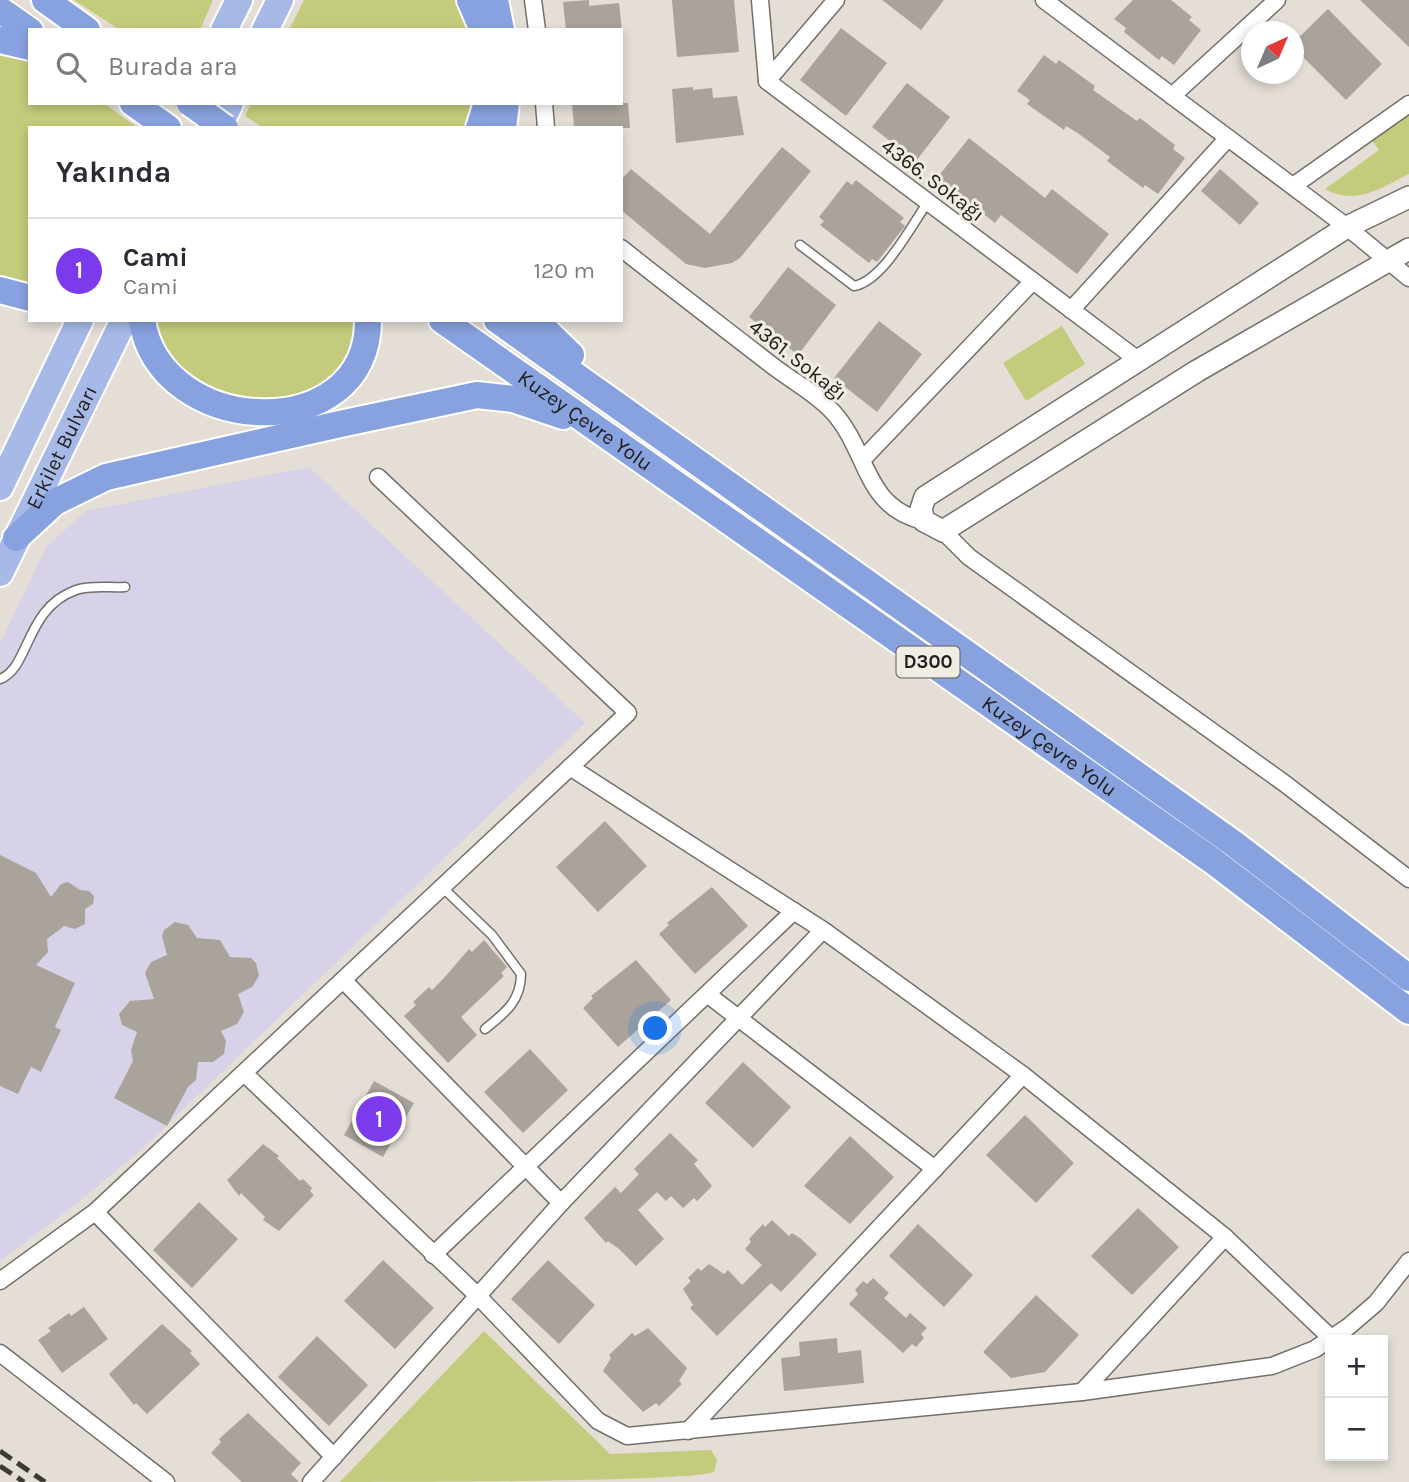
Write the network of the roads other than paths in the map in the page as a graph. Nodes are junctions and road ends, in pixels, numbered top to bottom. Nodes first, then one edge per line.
1 (45, 0) edge
2 (58, 0) edge
3 (239, 0) edge
4 (280, 0) edge
5 (470, 0) edge
6 (495, 0) edge
7 (533, 0) edge
8 (760, 0) edge
9 (836, 0) edge
10 (1044, 0) edge
11 (1277, 0) edge
12 (0, 10) edge
13 (86, 28) edge
14 (87, 28) edge
15 (225, 28) edge
16 (266, 28) edge
17 (482, 28) edge
18 (501, 28) edge
19 (537, 28) edge
20 (28, 30) edge
21 (0, 40) edge
22 (28, 47) edge
23 (767, 81) junction
24 (1172, 96) junction
25 (1409, 104) edge
26 (136, 105) edge
27 (188, 105) edge
28 (192, 105) edge
29 (229, 105) edge
30 (486, 105) edge
31 (506, 105) edge
32 (544, 105) edge
33 (165, 126) edge
34 (176, 126) edge
35 (219, 126) edge
36 (222, 126) edge
37 (480, 126) edge
38 (503, 126) edge
39 (546, 126) edge
40 (1228, 138) junction
41 (1293, 186) junction
42 (1409, 197) edge
43 (928, 202) junction
44 (1347, 227) junction
45 (800, 246) dead end
46 (1409, 248) edge
47 (623, 250) edge
48 (1386, 260) junction
49 (1409, 278) edge
50 (1033, 281) junction
51 (0, 290) edge
52 (28, 297) edge
53 (1071, 310) junction
54 (79, 322) edge
55 (123, 322) edge
56 (143, 322) edge
57 (368, 322) edge
58 (445, 322) edge
59 (500, 322) edge
60 (537, 322) edge
61 (1138, 360) junction
62 (590, 425) junction
63 (649, 428) junction
64 (863, 459) junction
65 (377, 477) dead end
66 (0, 487) edge
67 (933, 526) junction
68 (16, 538) junction
69 (0, 573) edge
70 (125, 587) dead end
71 (0, 680) edge
72 (570, 767) junction
73 (1409, 879) edge
74 (442, 887) junction
75 (794, 911) junction
76 (823, 930) junction
77 (1409, 978) edge
78 (343, 980) junction
79 (707, 994) junction
80 (1409, 1011) edge
81 (739, 1018) junction
82 (485, 1029) dead end
83 (244, 1073) junction
84 (1023, 1075) junction
85 (525, 1167) junction
86 (935, 1169) junction
87 (561, 1203) junction
88 (95, 1212) junction
89 (1225, 1237) junction
90 (433, 1255) junction
91 (1409, 1261) edge
92 (0, 1281) edge
93 (477, 1295) junction
94 (1328, 1335) edge
95 (1337, 1335) edge
96 (1325, 1342) edge
97 (0, 1353) edge
98 (1082, 1392) junction
99 (688, 1431) junction
100 (334, 1457) junction
101 (166, 1482) edge
102 (311, 1482) edge

1 - 13 highway
2 - 14 highway
3 - 15 main road
4 - 16 main road
5 - 17 highway
6 - 18 highway
7 - 19 street
8 - 23 street
9 - 23 street
10 - 24 street
11 - 24 street
12 - 20 highway
21 - 22 highway
23 - 43 street, 4366. Sokağı
24 - 40 street
25 - 41 street
26 - 33 highway
27 - 34 main road
28 - 36 highway, bridge
29 - 35 main road
30 - 37 highway
31 - 38 highway
32 - 39 street
40 - 41 street
40 - 53 street
41 - 44 street
42 - 44 street
43 - 45 lane
43 - 50 street, 4366. Sokağı
44 - 48 street
44 - 61 street
46 - 48 street
47 - 64 street, 4361. Sokağı
48 - 49 street
48 - 67 street
50 - 53 street, 4366. Sokağı
50 - 64 street
51 - 52 highway
53 - 61 street, 4366. Sokağı
54 - 66 main road, Erkilet Bulvarı
55 - 68 main road, Erkilet Bulvarı
56 - 57 highway
58 - 62 highway, Kuzey Çevre Yolu / D300
59 - 63 highway, Kuzey Çevre Yolu / D300
60 - 63 highway
61 - 67 street
62 - 68 highway
62 - 80 highway, Kuzey Çevre Yolu / D300
63 - 77 highway, Kuzey Çevre Yolu / D300
64 - 67 street, 4361. Sokağı
65 - 72 street
67 - 73 street
68 - 69 main road, Erkilet Bulvarı
70 - 71 lane
72 - 74 street
72 - 75 street
74 - 78 street
74 - 82 lane
75 - 76 street
75 - 79 street
76 - 81 street
76 - 84 street
78 - 83 street
78 - 85 street
79 - 81 street
79 - 85 street
81 - 86 street
81 - 87 street
83 - 88 street
83 - 90 street
84 - 86 street
84 - 89 street
85 - 87 street
85 - 90 street
86 - 99 street
87 - 93 street
88 - 92 street
88 - 100 street
89 - 94 street
89 - 98 street
90 - 93 street
91 - 95 street
93 - 99 street
93 - 100 street
96 - 98 street
97 - 101 street
98 - 99 street
100 - 102 street

